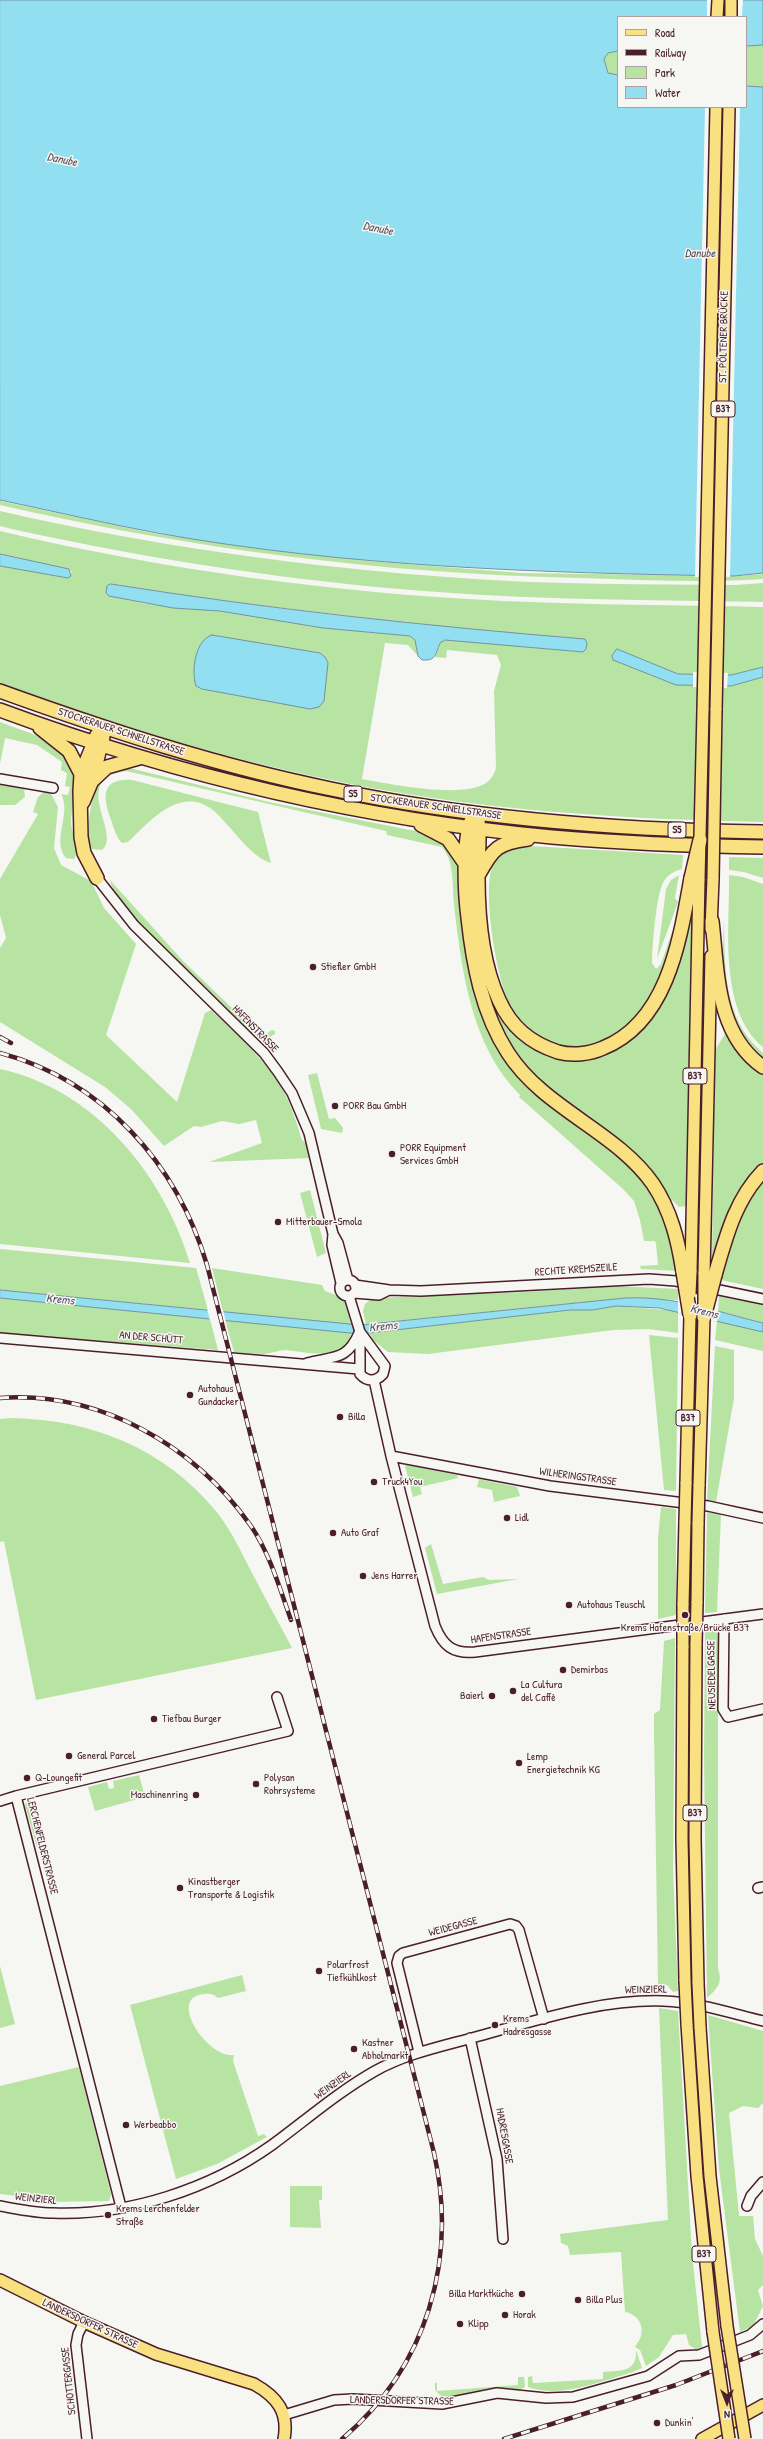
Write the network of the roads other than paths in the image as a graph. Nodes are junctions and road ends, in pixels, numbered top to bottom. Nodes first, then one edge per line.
1 (718, 0) edge
2 (731, 0) edge
3 (718, 16) edge
4 (731, 16) edge
5 (716, 108) edge
6 (729, 108) edge
7 (0, 691) edge
8 (0, 710) edge
9 (30, 721) junction
10 (103, 727) junction
11 (98, 744) junction
12 (142, 758) junction
13 (0, 779) edge
14 (86, 779) junction
15 (54, 788) dead end
16 (475, 814) junction
17 (409, 819) junction
18 (474, 828) junction
19 (763, 832) edge
20 (550, 837) junction
21 (700, 840) joint
22 (763, 847) edge
23 (466, 865) junction
24 (478, 877) junction
25 (97, 878) joint
26 (695, 879) junction
27 (712, 921) junction
28 (763, 1067) edge
29 (763, 1171) edge
30 (687, 1272) junction
31 (709, 1274) junction
32 (349, 1290) junction
33 (763, 1299) edge
34 (690, 1315) joint
35 (704, 1317) joint
36 (360, 1332) junction
37 (0, 1338) edge
38 (377, 1354) junction
39 (361, 1355) junction
40 (299, 1365) junction
41 (358, 1369) junction
42 (374, 1380) junction
43 (391, 1456) junction
44 (763, 1518) edge
45 (763, 1614) edge
46 (724, 1619) junction
47 (277, 1697) dead end
48 (763, 1709) edge
49 (16, 1796) junction
50 (0, 1801) edge
51 (544, 2019) junction
52 (763, 2021) edge
53 (470, 2038) junction
54 (419, 2052) junction
55 (763, 2182) edge
56 (0, 2206) edge
57 (747, 2206) dead end
58 (121, 2208) junction
59 (503, 2239) dead end
60 (0, 2280) edge
61 (84, 2322) junction
62 (763, 2324) edge
63 (763, 2405) edge
64 (284, 2415) junction
65 (87, 2439) edge
66 (284, 2439) edge
67 (702, 2439) edge
68 (729, 2439) edge
69 (745, 2439) edge

1 - 3 main road
2 - 4 main road
5 - 21 main road, ST. PÖLTENER BRÜCKE / B37, bridge
6 - 27 main road, ST. PÖLTENER BRÜCKE / B37, bridge
7 - 10 highway, STOCKERAUER SCHNELLSTRASSE / S5
8 - 9 highway, STOCKERAUER SCHNELLSTRASSE / S5
9 - 11 highway, STOCKERAUER SCHNELLSTRASSE / S5
9 - 14 highway
10 - 11 highway
10 - 16 highway, STOCKERAUER SCHNELLSTRASSE / S5
11 - 12 highway, STOCKERAUER SCHNELLSTRASSE / S5
11 - 14 highway
12 - 14 highway
12 - 17 highway, STOCKERAUER SCHNELLSTRASSE / S5
13 - 15 street
14 - 25 highway
16 - 18 highway
16 - 19 highway, STOCKERAUER SCHNELLSTRASSE / S5
17 - 18 highway, STOCKERAUER SCHNELLSTRASSE / S5
17 - 23 highway
18 - 20 highway, STOCKERAUER SCHNELLSTRASSE / S5
18 - 23 highway
18 - 24 highway
20 - 22 highway, STOCKERAUER SCHNELLSTRASSE / S5
20 - 24 highway
21 - 26 highway, bridge
23 - 30 highway
24 - 26 highway
25 - 32 street, HAFENSTRASSE
26 - 30 main road, B37
27 - 28 highway
27 - 31 main road, B37
29 - 31 highway
30 - 34 highway, bridge
31 - 35 highway, bridge
32 - 33 street, RECHTE KREMSZEILE
32 - 36 street, HAFENSTRASSE
34 - 68 main road, B37, bridge
35 - 69 main road, B37, bridge
36 - 38 street, HAFENSTRASSE
36 - 39 street, HAFENSTRASSE
36 - 40 street, AN DER SCHÜTT
37 - 40 street, AN DER SCHÜTT
38 - 39 street
38 - 42 street, HAFENSTRASSE
39 - 41 street, HAFENSTRASSE
40 - 41 street, AN DER SCHÜTT
41 - 42 street
42 - 43 street, HAFENSTRASSE
43 - 44 street, WILHERINGSTRASSE
43 - 46 street, HAFENSTRASSE
45 - 46 street, HAFENSTRASSE
46 - 48 street, NEUSIEDELGASSE
47 - 49 street, LERCHENFELDERSTRASSE
49 - 50 street
49 - 58 street, LERCHENFELDERSTRASSE
51 - 52 street, WEINZIERL
51 - 53 street, WEINZIERL
51 - 54 street, WEIDEGASSE
53 - 54 street, WEINZIERL
53 - 59 street, HADRESGASSE
54 - 58 street, WEINZIERL
55 - 57 street
56 - 58 street, WEINZIERL
60 - 61 main road, LANDERSDORFER STRASSE
61 - 64 main road, LANDERSDORFER STRASSE
61 - 65 street, SCHOTTERGASSE
62 - 64 street, LANDERSDORFER STRASSE
63 - 67 main road
64 - 66 main road

